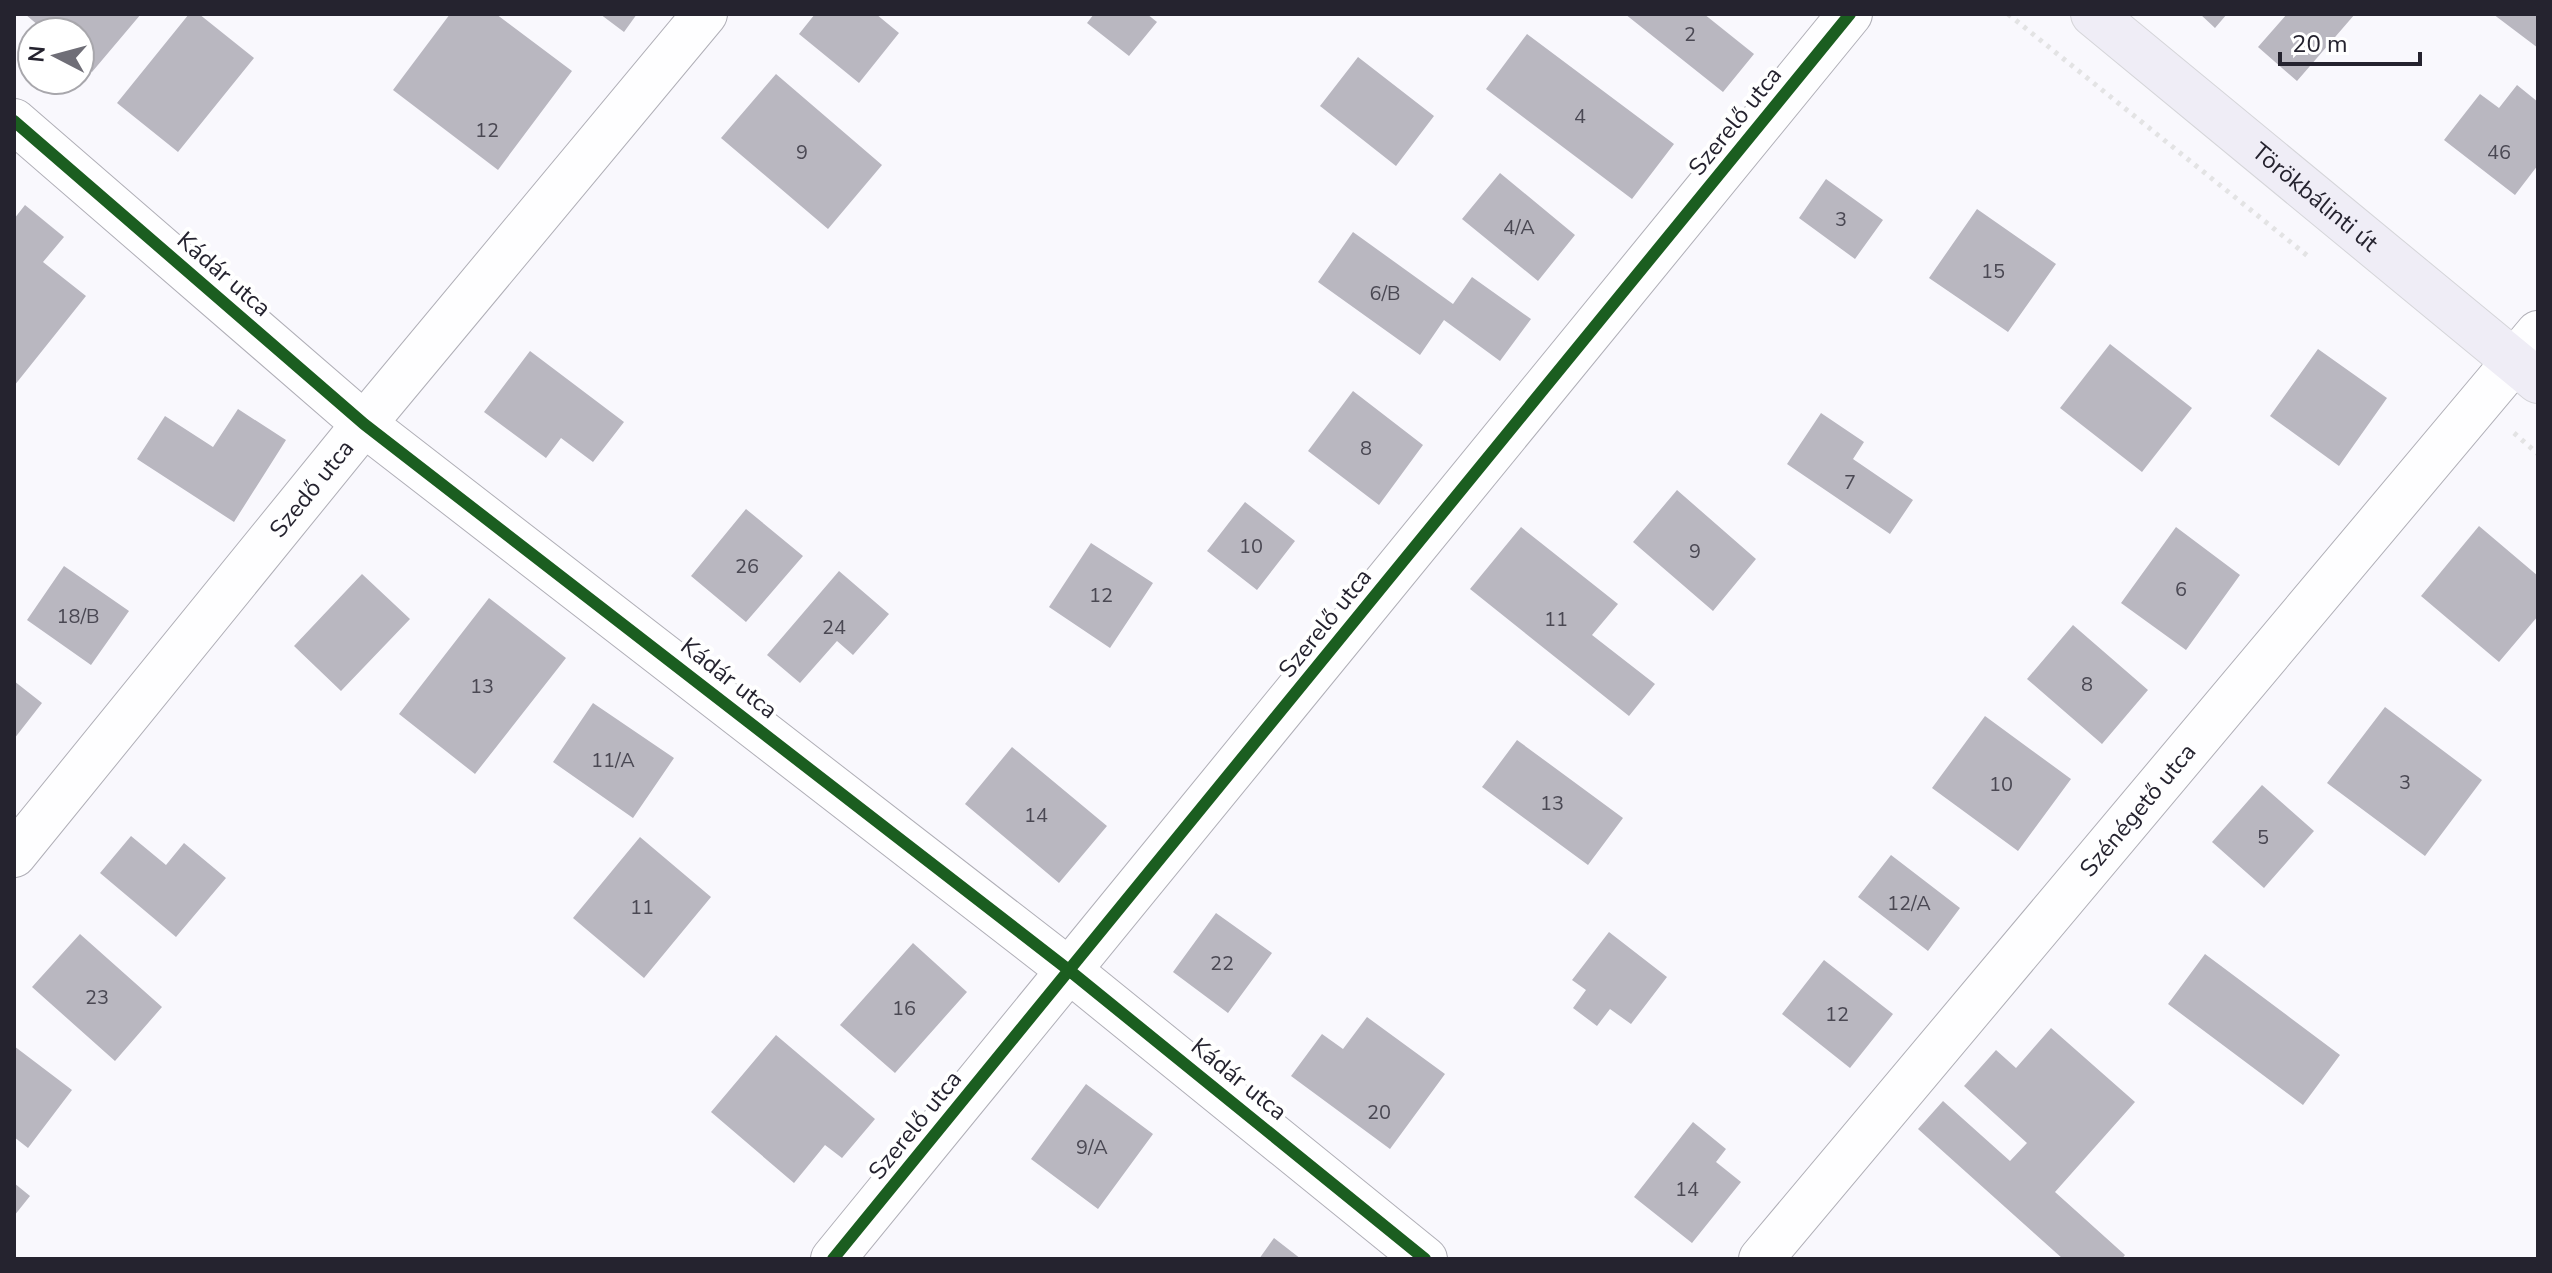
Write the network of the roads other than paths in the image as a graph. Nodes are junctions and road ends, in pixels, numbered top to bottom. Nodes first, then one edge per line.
1 (705, 14) edge
2 (1850, 14) edge
3 (2093, 14) edge
4 (14, 121) edge
5 (2531, 359) edge
6 (364, 424) junction
7 (14, 855) edge
8 (1070, 971) junction
9 (833, 1259) edge
10 (1425, 1259) edge
11 (1761, 1259) edge

1 - 6 street, Szedő utca
2 - 8 street, Szerelő utca
3 - 5 main road, Törökbálinti út
4 - 6 street, Kádár utca
5 - 11 street, Szénégető utca
6 - 7 street, Szedő utca
6 - 8 street, Kádár utca
8 - 9 street, Szerelő utca
8 - 10 street, Kádár utca

